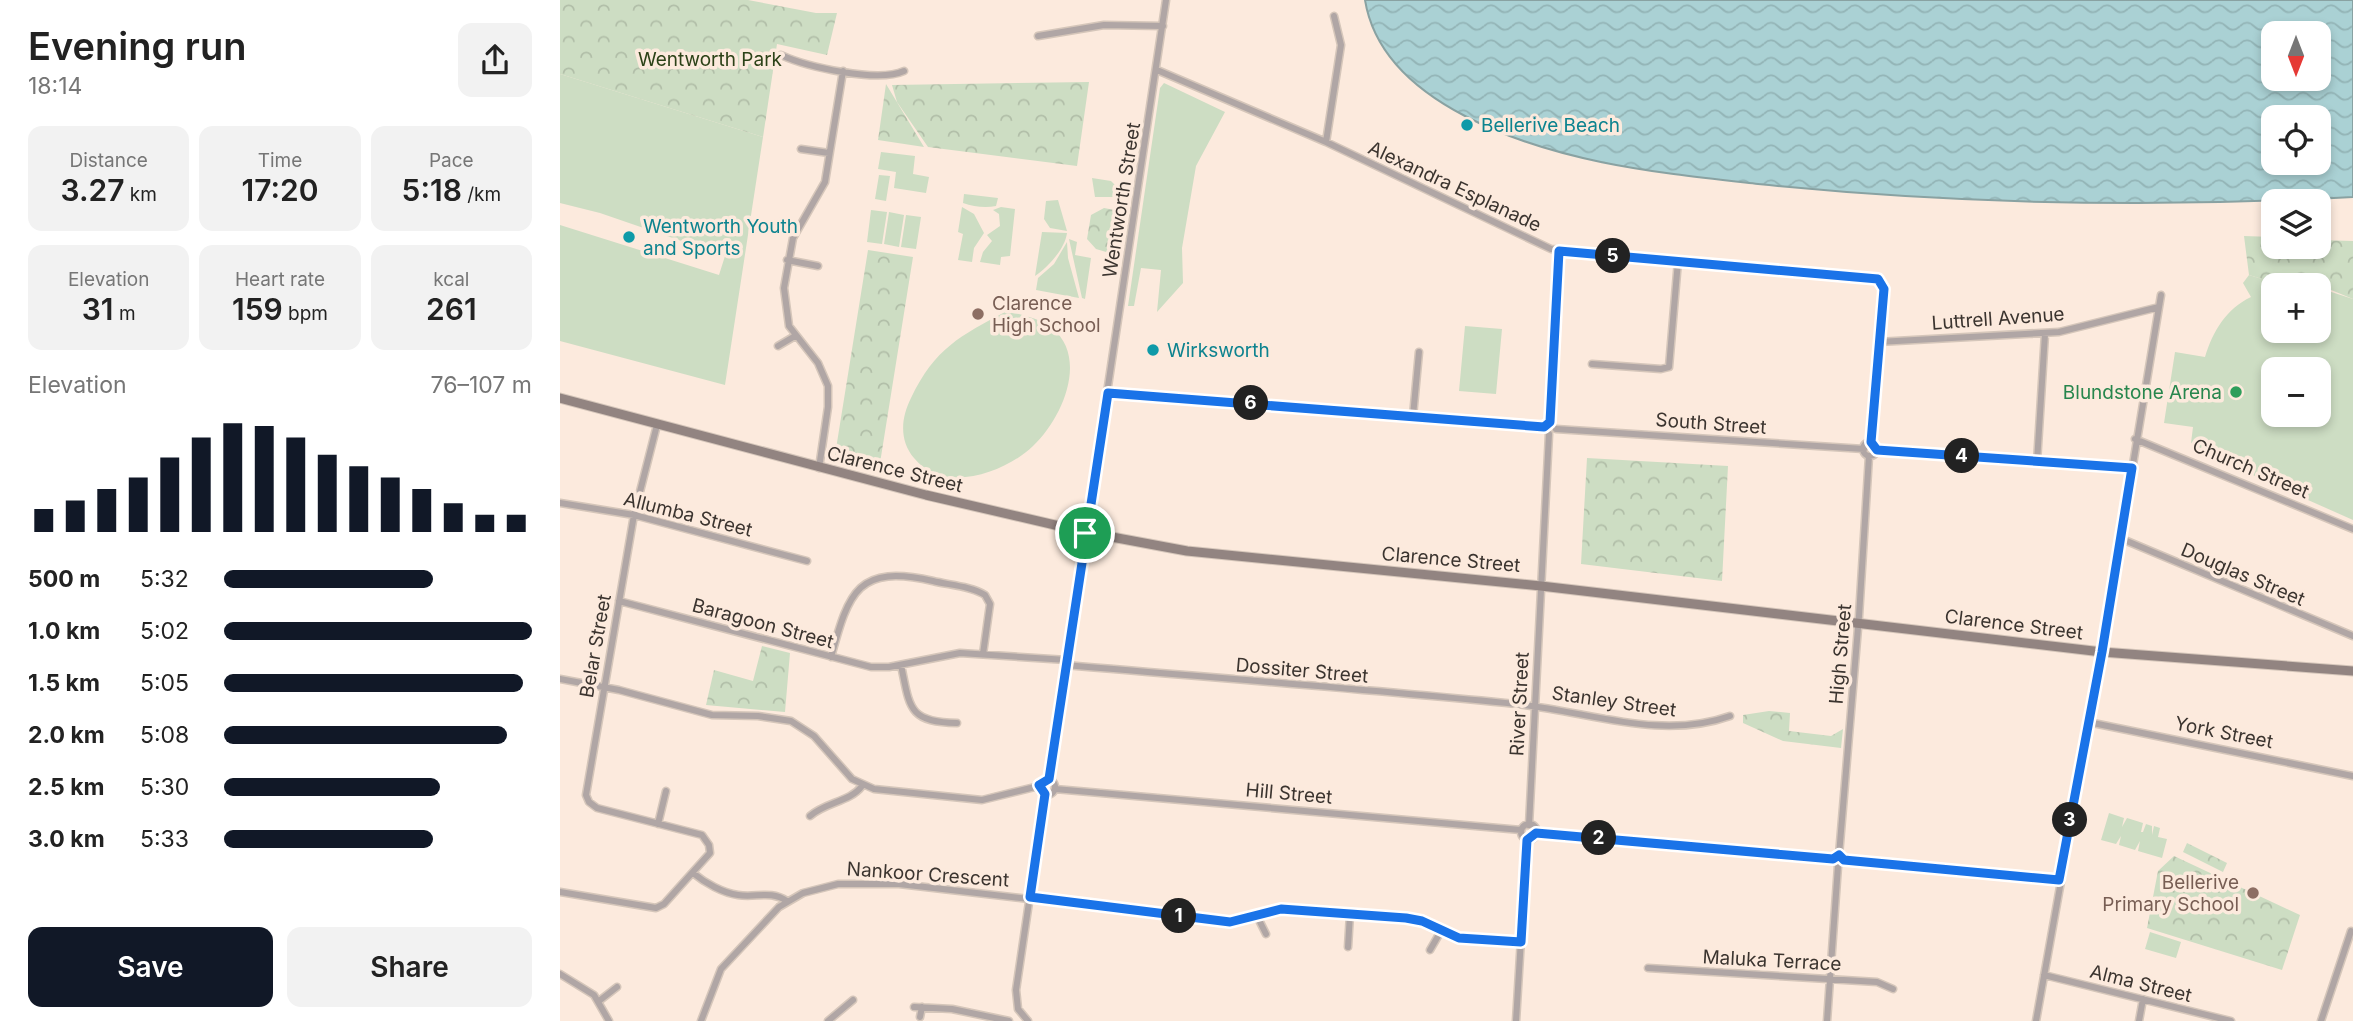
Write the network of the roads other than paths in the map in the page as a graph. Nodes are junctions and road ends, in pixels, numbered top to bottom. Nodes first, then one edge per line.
1 (1166, 0) edge
2 (1334, 16) dead end
3 (1163, 26) junction
4 (1038, 36) dead end
5 (781, 55) dead end
6 (1157, 70) junction
7 (843, 71) junction
8 (904, 71) dead end
9 (1326, 142) junction
10 (802, 149) dead end
11 (829, 153) junction
12 (1559, 251) junction
13 (787, 260) junction
14 (1678, 261) junction
15 (818, 266) dead end
16 (2161, 295) dead end
17 (2159, 307) junction
18 (2045, 334) junction
19 (795, 337) junction
20 (1878, 342) junction
21 (778, 345) dead end
22 (1419, 352) dead end
23 (1592, 364) dead end
24 (1108, 393) junction
25 (560, 398) edge
26 (1413, 416) junction
27 (657, 425) junction
28 (1547, 425) junction
29 (1556, 429) junction
30 (1549, 434) junction
31 (2135, 439) junction
32 (1871, 442) junction
33 (1864, 449) junction
34 (1877, 450) junction
35 (1869, 456) junction
36 (2037, 462) junction
37 (819, 468) junction
38 (2132, 468) junction
39 (560, 503) edge
40 (634, 515) junction
41 (2353, 529) edge
42 (1085, 533) junction
43 (2122, 539) junction
44 (807, 561) dead end
45 (1541, 586) junction
46 (619, 601) junction
47 (1858, 623) junction
48 (2353, 636) edge
49 (2102, 652) junction
50 (983, 654) junction
51 (831, 657) junction
52 (1067, 662) junction
53 (901, 665) junction
54 (2353, 671) edge
55 (560, 679) edge
56 (604, 687) junction
57 (1534, 706) junction
58 (1730, 716) dead end
59 (2088, 722) junction
60 (957, 723) dead end
61 (2353, 776) edge
62 (1049, 779) junction
63 (862, 786) junction
64 (1039, 786) junction
65 (1055, 789) junction
66 (666, 791) dead end
67 (1045, 794) junction
68 (810, 816) dead end
69 (658, 824) junction
70 (1529, 825) junction
71 (1521, 830) junction
72 (1536, 833) junction
73 (1527, 840) junction
74 (1839, 858) junction
75 (693, 873) junction
76 (2059, 880) junction
77 (560, 892) edge
78 (1030, 897) junction
79 (787, 901) junction
80 (1350, 914) junction
81 (1257, 916) junction
82 (1441, 931) junction
83 (2351, 931) dead end
84 (1266, 934) dead end
85 (1521, 942) junction
86 (1348, 947) dead end
87 (1430, 950) dead end
88 (1648, 968) dead end
89 (560, 974) edge
90 (2044, 975) junction
91 (1830, 981) junction
92 (617, 988) dead end
93 (1893, 989) dead end
94 (2143, 999) junction
95 (853, 1000) dead end
96 (600, 1001) junction
97 (914, 1007) dead end
98 (922, 1007) junction
99 (920, 1017) dead end
100 (610, 1021) edge
101 (701, 1021) edge
102 (828, 1021) edge
103 (1009, 1021) edge
104 (1028, 1021) edge
105 (1516, 1021) edge
106 (1826, 1021) edge
107 (2036, 1021) edge
108 (2139, 1021) edge
109 (2231, 1021) edge
110 (2321, 1021) edge

1 - 3 street, Wentworth Street
2 - 9 street
3 - 4 street
3 - 6 street, Wentworth Street
5 - 7 street
6 - 9 street, Alexandra Esplanade
6 - 24 street, Wentworth Street
7 - 8 street
7 - 11 street
9 - 12 street, Alexandra Esplanade
10 - 11 street
11 - 13 street
12 - 14 street, Alexandra Esplanade
12 - 28 street
13 - 15 street
13 - 19 street
14 - 20 street, Alexandra Esplanade
14 - 23 street
16 - 17 street
17 - 18 street, Luttrell Avenue
17 - 31 street
18 - 20 street, Luttrell Avenue
18 - 36 street
19 - 21 street
19 - 37 street
20 - 32 street
22 - 26 street
24 - 26 street
24 - 42 street, Wentworth Street
25 - 27 main road, Clarence Street
26 - 28 street
27 - 37 main road, Clarence Street
27 - 40 street, Belar Street
28 - 29 street
28 - 30 street
29 - 30 street
29 - 33 street, South Street
30 - 45 street, River Street
31 - 38 street
31 - 41 street, Church Street
32 - 33 street
32 - 34 street
33 - 35 street
34 - 35 street
34 - 36 street
35 - 47 street, High Street
36 - 38 street
37 - 42 main road, Clarence Street
38 - 43 street
39 - 40 street, Allumba Street
40 - 44 street, Allumba Street
40 - 46 street, Belar Street
42 - 45 main road, Clarence Street
42 - 52 street, Wentworth Street
43 - 48 street, Douglas Street
43 - 49 street
45 - 47 main road, Clarence Street
45 - 57 street, River Street
46 - 51 street, Baragoon Street
46 - 56 street, Belar Street
47 - 49 main road, Clarence Street
47 - 74 street, High Street
49 - 54 main road, Clarence Street
49 - 59 street
50 - 51 street
50 - 52 street, Baragoon Street
50 - 53 street, Baragoon Street
51 - 53 street, Baragoon Street
52 - 57 street, Dossiter Street
52 - 62 street, Wentworth Street
53 - 60 street
55 - 56 street
56 - 63 street
56 - 69 street, Belar Street
57 - 58 street, Stanley Street
57 - 70 street, River Street
59 - 61 street, York Street
59 - 76 street
62 - 64 street
62 - 65 street
63 - 64 street
63 - 68 street
64 - 67 street
65 - 67 street
65 - 71 street, Hill Street
66 - 69 street
67 - 78 street
69 - 75 street, Belar Street
70 - 71 street
70 - 72 street
71 - 73 street
72 - 73 street
72 - 74 street
73 - 85 street
74 - 76 street
74 - 91 street
75 - 77 street, Belar Street
75 - 79 street
76 - 90 street
78 - 79 street, Nankoor Crescent
78 - 81 street, Nankoor Crescent
78 - 104 street
79 - 101 street, Nankoor Crescent
80 - 81 street, Nankoor Crescent
80 - 82 street, Nankoor Crescent
80 - 86 street
81 - 84 street
82 - 85 street, Nankoor Crescent
82 - 87 street
83 - 110 street
85 - 105 street
88 - 91 street, Maluka Terrace
89 - 96 street
90 - 94 street, Alma Street
90 - 107 street
91 - 93 street, Maluka Terrace
91 - 106 street
92 - 96 street
94 - 108 street
94 - 109 street, Alma Street
95 - 102 street
96 - 100 street
97 - 98 street
98 - 99 street
98 - 103 street

